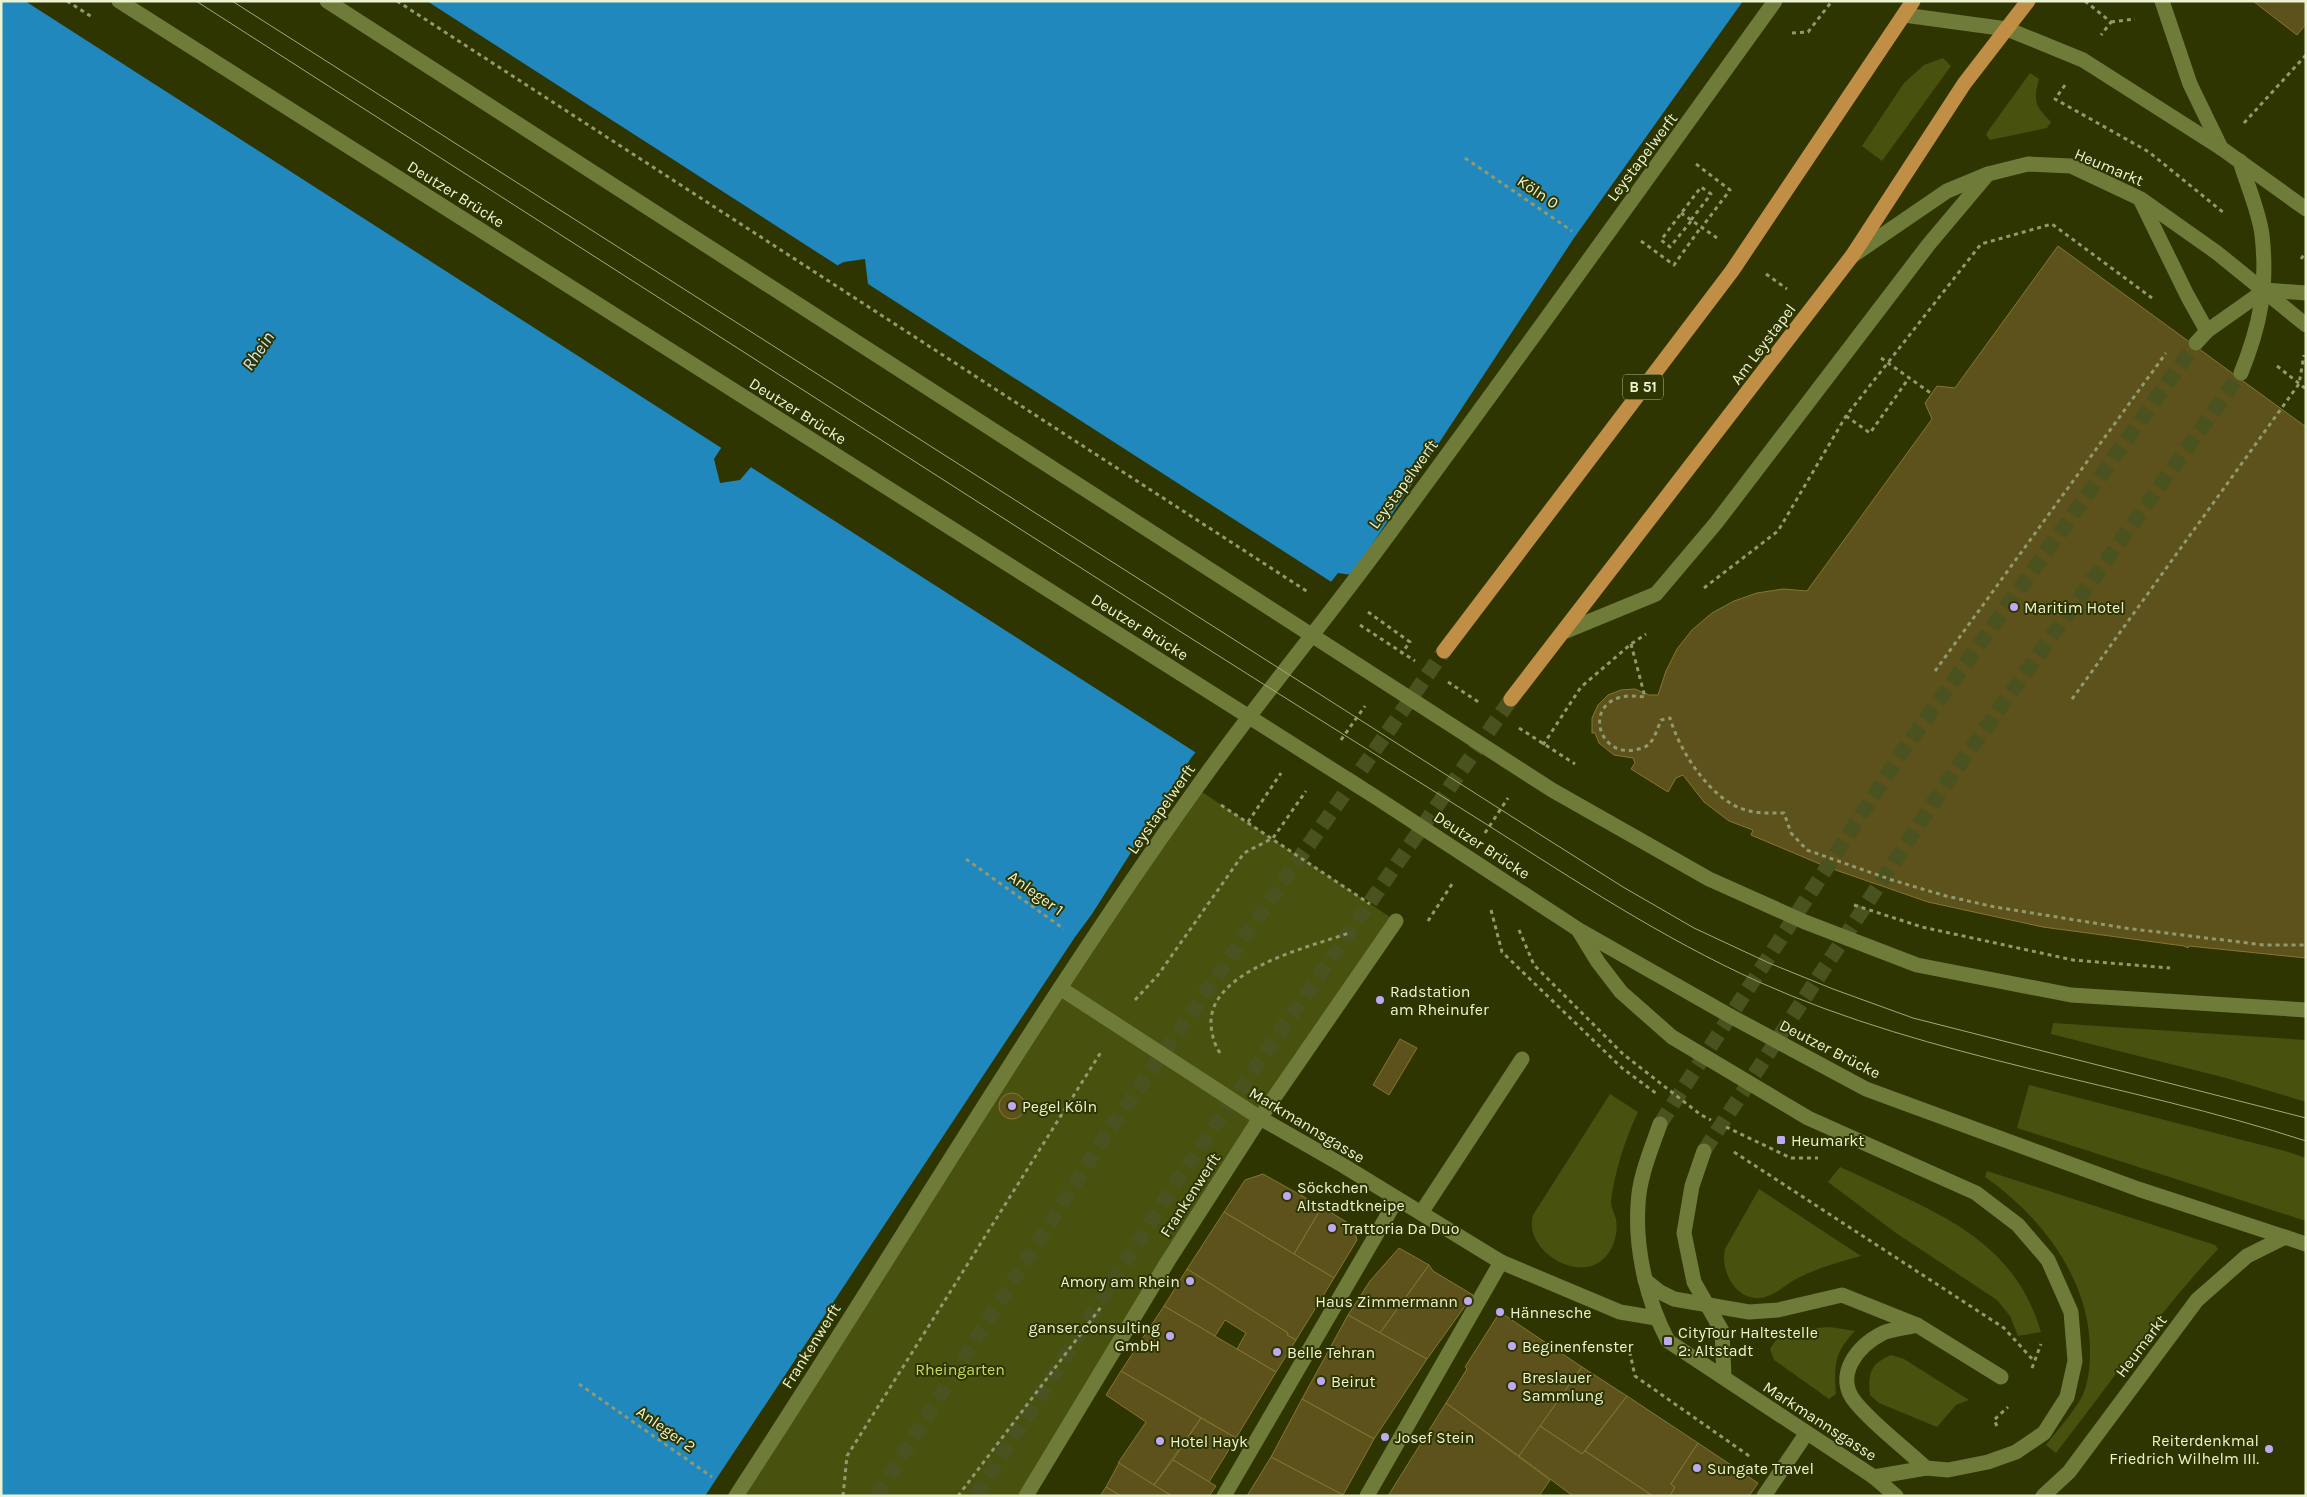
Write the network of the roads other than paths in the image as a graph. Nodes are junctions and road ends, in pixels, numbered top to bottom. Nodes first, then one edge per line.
1 (119, 1) edge
2 (327, 1) edge
3 (1775, 1) edge
4 (1913, 1) edge
5 (2028, 1) edge
6 (2162, 1) edge
7 (1904, 15) junction
8 (2007, 29) junction
9 (2221, 148) junction
10 (2240, 161) junction
11 (1988, 174) junction
12 (2141, 199) junction
13 (2306, 209) edge
14 (1852, 256) junction
15 (2265, 290) junction
16 (2306, 294) edge
17 (2306, 325) edge
18 (2207, 331) junction
19 (2196, 343) tunnel mouth
20 (2241, 373) tunnel mouth
21 (1566, 631) junction
22 (1444, 651) tunnel mouth
23 (1511, 699) tunnel mouth
24 (1396, 921) road end
25 (1579, 930) junction
26 (1060, 988) junction
27 (2306, 1010) edge
28 (1522, 1058) dead end
29 (1260, 1118) junction
30 (1660, 1124) tunnel mouth
31 (1704, 1151) tunnel mouth
32 (1397, 1199) junction
33 (1421, 1213) junction
34 (2285, 1237) junction
35 (2306, 1244) edge
36 (1501, 1262) junction
37 (1645, 1280) junction
38 (1707, 1304) junction
39 (1656, 1318) junction
40 (1917, 1325) junction
41 (1724, 1377) junction
42 (2001, 1377) dead end
43 (1806, 1434) junction
44 (1926, 1468) junction
45 (1874, 1477) junction
46 (737, 1495) edge
47 (2044, 1495) edge
48 (1026, 1496) edge
49 (1224, 1496) edge
50 (1367, 1496) edge
51 (1764, 1496) edge
52 (1896, 1496) edge

1 - 25 main road, Deutzer Brücke
2 - 27 main road
3 - 26 main road, Leystapelwerft
4 - 7 main road, B 51
5 - 8 main road, Am Leystapel
6 - 9 main road
7 - 8 main road
7 - 22 main road, B 51
8 - 9 main road
8 - 14 main road, Am Leystapel
9 - 10 main road
10 - 13 main road
10 - 15 main road
11 - 12 main road, Heumarkt
11 - 14 main road, Heumarkt
11 - 21 main road
12 - 15 main road, Heumarkt
12 - 18 main road
14 - 21 main road, Am Leystapel
15 - 16 main road
15 - 17 main road, Heumarkt
15 - 18 main road
15 - 20 main road
18 - 19 main road
21 - 23 main road, Am Leystapel
24 - 29 main road, Frankenwerft
25 - 34 main road, Deutzer Brücke
25 - 44 main road
26 - 29 main road, Markmannsgasse
26 - 46 main road, Frankenwerft
28 - 33 main road
29 - 32 main road, Markmannsgasse
29 - 48 main road, Frankenwerft
30 - 37 main road, Markmannsgasse
31 - 38 main road
32 - 33 main road, Markmannsgasse
32 - 49 main road
33 - 36 main road, Markmannsgasse
34 - 35 main road
34 - 47 main road, Heumarkt
36 - 39 main road, Markmannsgasse
36 - 50 main road
37 - 38 main road
37 - 39 main road, Markmannsgasse
38 - 40 main road
38 - 41 main road
39 - 41 main road, Markmannsgasse
40 - 42 main road
40 - 44 main road
41 - 43 main road, Markmannsgasse
43 - 45 main road, Markmannsgasse
43 - 51 main road
44 - 45 main road
45 - 52 main road, Markmannsgasse

